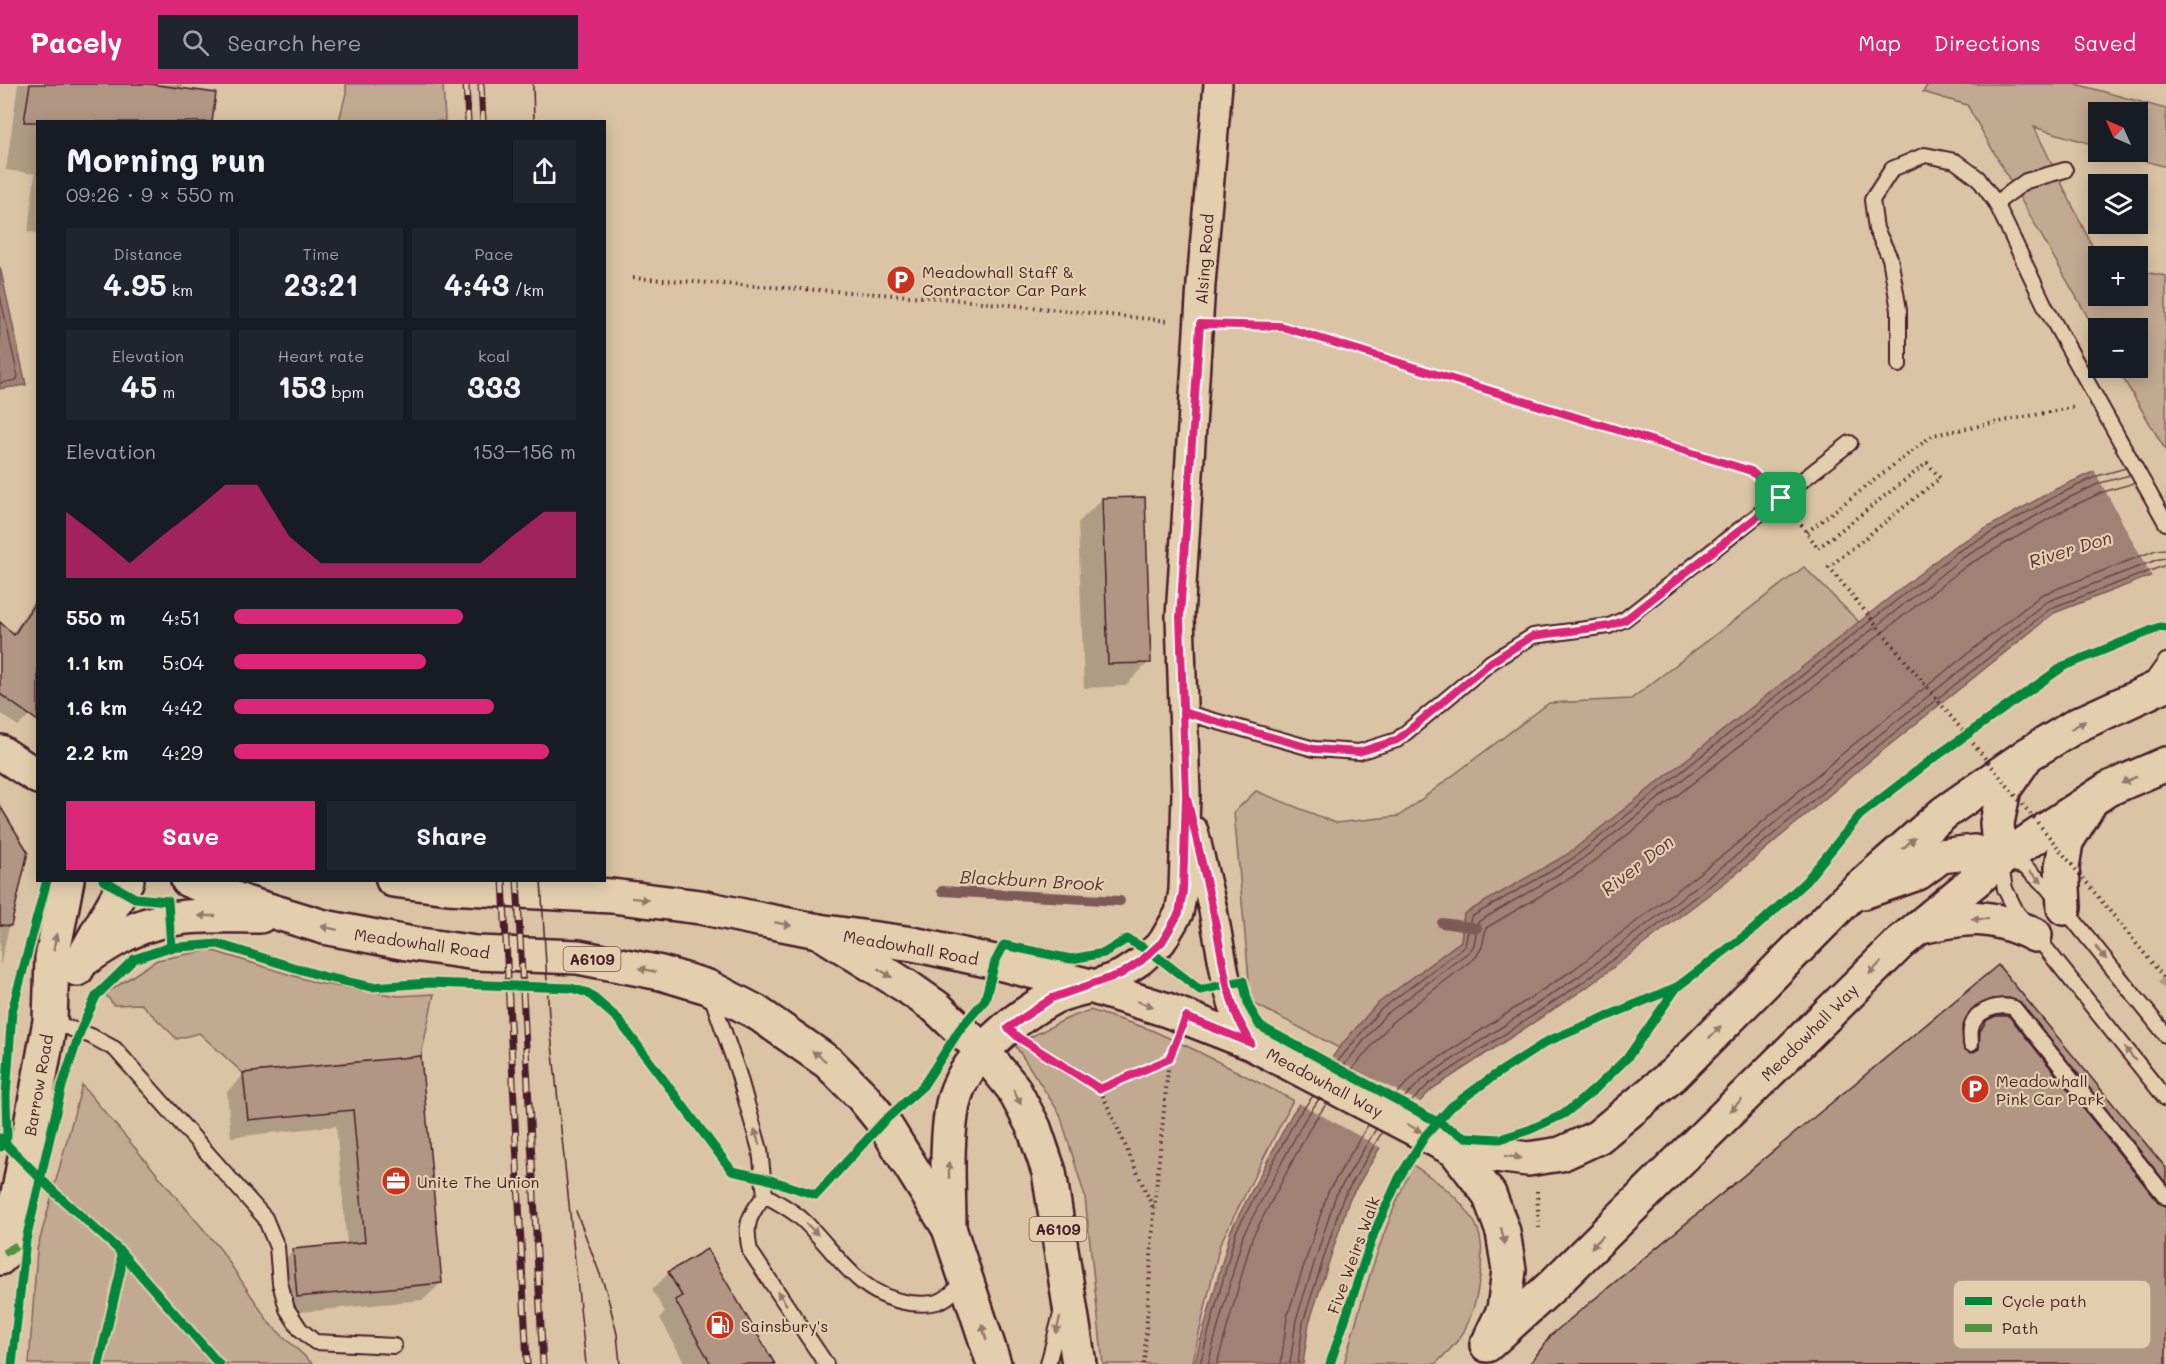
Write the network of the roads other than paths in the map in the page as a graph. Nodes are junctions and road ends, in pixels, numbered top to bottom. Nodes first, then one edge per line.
1 (1218, 84) edge
2 (2065, 170) dead end
3 (1996, 203) junction
4 (1899, 365) dead end
5 (1850, 443) dead end
6 (2166, 523) edge
7 (2166, 661) edge
8 (2154, 689) edge
9 (1183, 712) junction
10 (0, 752) edge
11 (2027, 755) junction
12 (2166, 764) edge
13 (36, 775) edge
14 (1186, 794) junction
15 (2092, 799) junction
16 (2000, 860) junction
17 (67, 882) edge
18 (126, 882) edge
19 (193, 882) edge
20 (409, 882) edge
21 (1850, 896) junction
22 (2064, 908) junction
23 (286, 916) junction
24 (1917, 928) junction
25 (818, 931) junction
26 (2035, 935) junction
27 (80, 962) junction
28 (1090, 986) junction
29 (708, 987) junction
30 (50, 1022) junction
31 (2166, 1035) edge
32 (1251, 1043) junction
33 (1971, 1044) dead end
34 (982, 1050) junction
35 (2166, 1099) edge
36 (1455, 1150) junction
37 (10, 1195) edge
38 (765, 1195) junction
39 (2166, 1197) edge
40 (949, 1228) junction
41 (1, 1263) edge
42 (966, 1278) junction
43 (1068, 1286) junction
44 (394, 1346) dead end
45 (1480, 1355) edge
46 (826, 1364) edge
47 (994, 1364) edge
48 (1048, 1364) edge
49 (1079, 1364) edge

1 - 9 street, Alsing Road
2 - 3 lane
3 - 4 lane
3 - 6 lane
5 - 9 lane
7 - 8 lane
11 -> 8 street, Meadowhall Way
9 - 14 street, Alsing Road
10 - 13 street
11 - 16 street
21 -> 11 street, Meadowhall Way
12 -> 15 street, Meadowhall Way
14 - 28 street, Alsing Road
14 - 32 street, Alsing Road
15 - 16 street, Meadowhall Way
15 - 22 street
16 - 21 street
16 -> 22 lane
16 - 24 street, Meadowhall Way
16 - 26 lane
30 -> 17 street, Barrow Road
18 - 27 street, Barrow Road
19 - 23 street, Meadowhall Road / A6109
20 -> 25 street, Meadowhall Road / A6109
36 -> 21 street, Meadowhall Way
22 -> 31 lane
23 -> 27 street
29 -> 23 street, Meadowhall Road / A6109
26 -> 24 street
24 -> 45 street, Meadowhall Way
25 - 28 street, Meadowhall Road
25 -> 34 street, Meadowhall Road / A6109
35 -> 26 lane
27 - 30 street, Barrow Road
28 -> 32 street, Meadowhall Way
28 - 34 street, Meadowhall Road
38 -> 29 lane
40 -> 29 street, Meadowhall Road / A6109
30 - 37 street, Barrow Road
30 - 44 lane
32 -> 36 street, Meadowhall Way
33 - 39 lane
40 -> 34 street, Meadowhall Road
34 -> 43 street, Meadowhall Road / A6109
36 -> 45 street, Meadowhall Way
37 - 41 street, Barrow Road
38 -> 42 lane
46 -> 38 lane
40 - 42 street, Meadowhall Road / A6109
47 -> 42 street, Meadowhall Road / A6109
43 -> 48 lane, Meadowhall Road / A6109
43 - 49 street, Meadowhall Road / A6109

